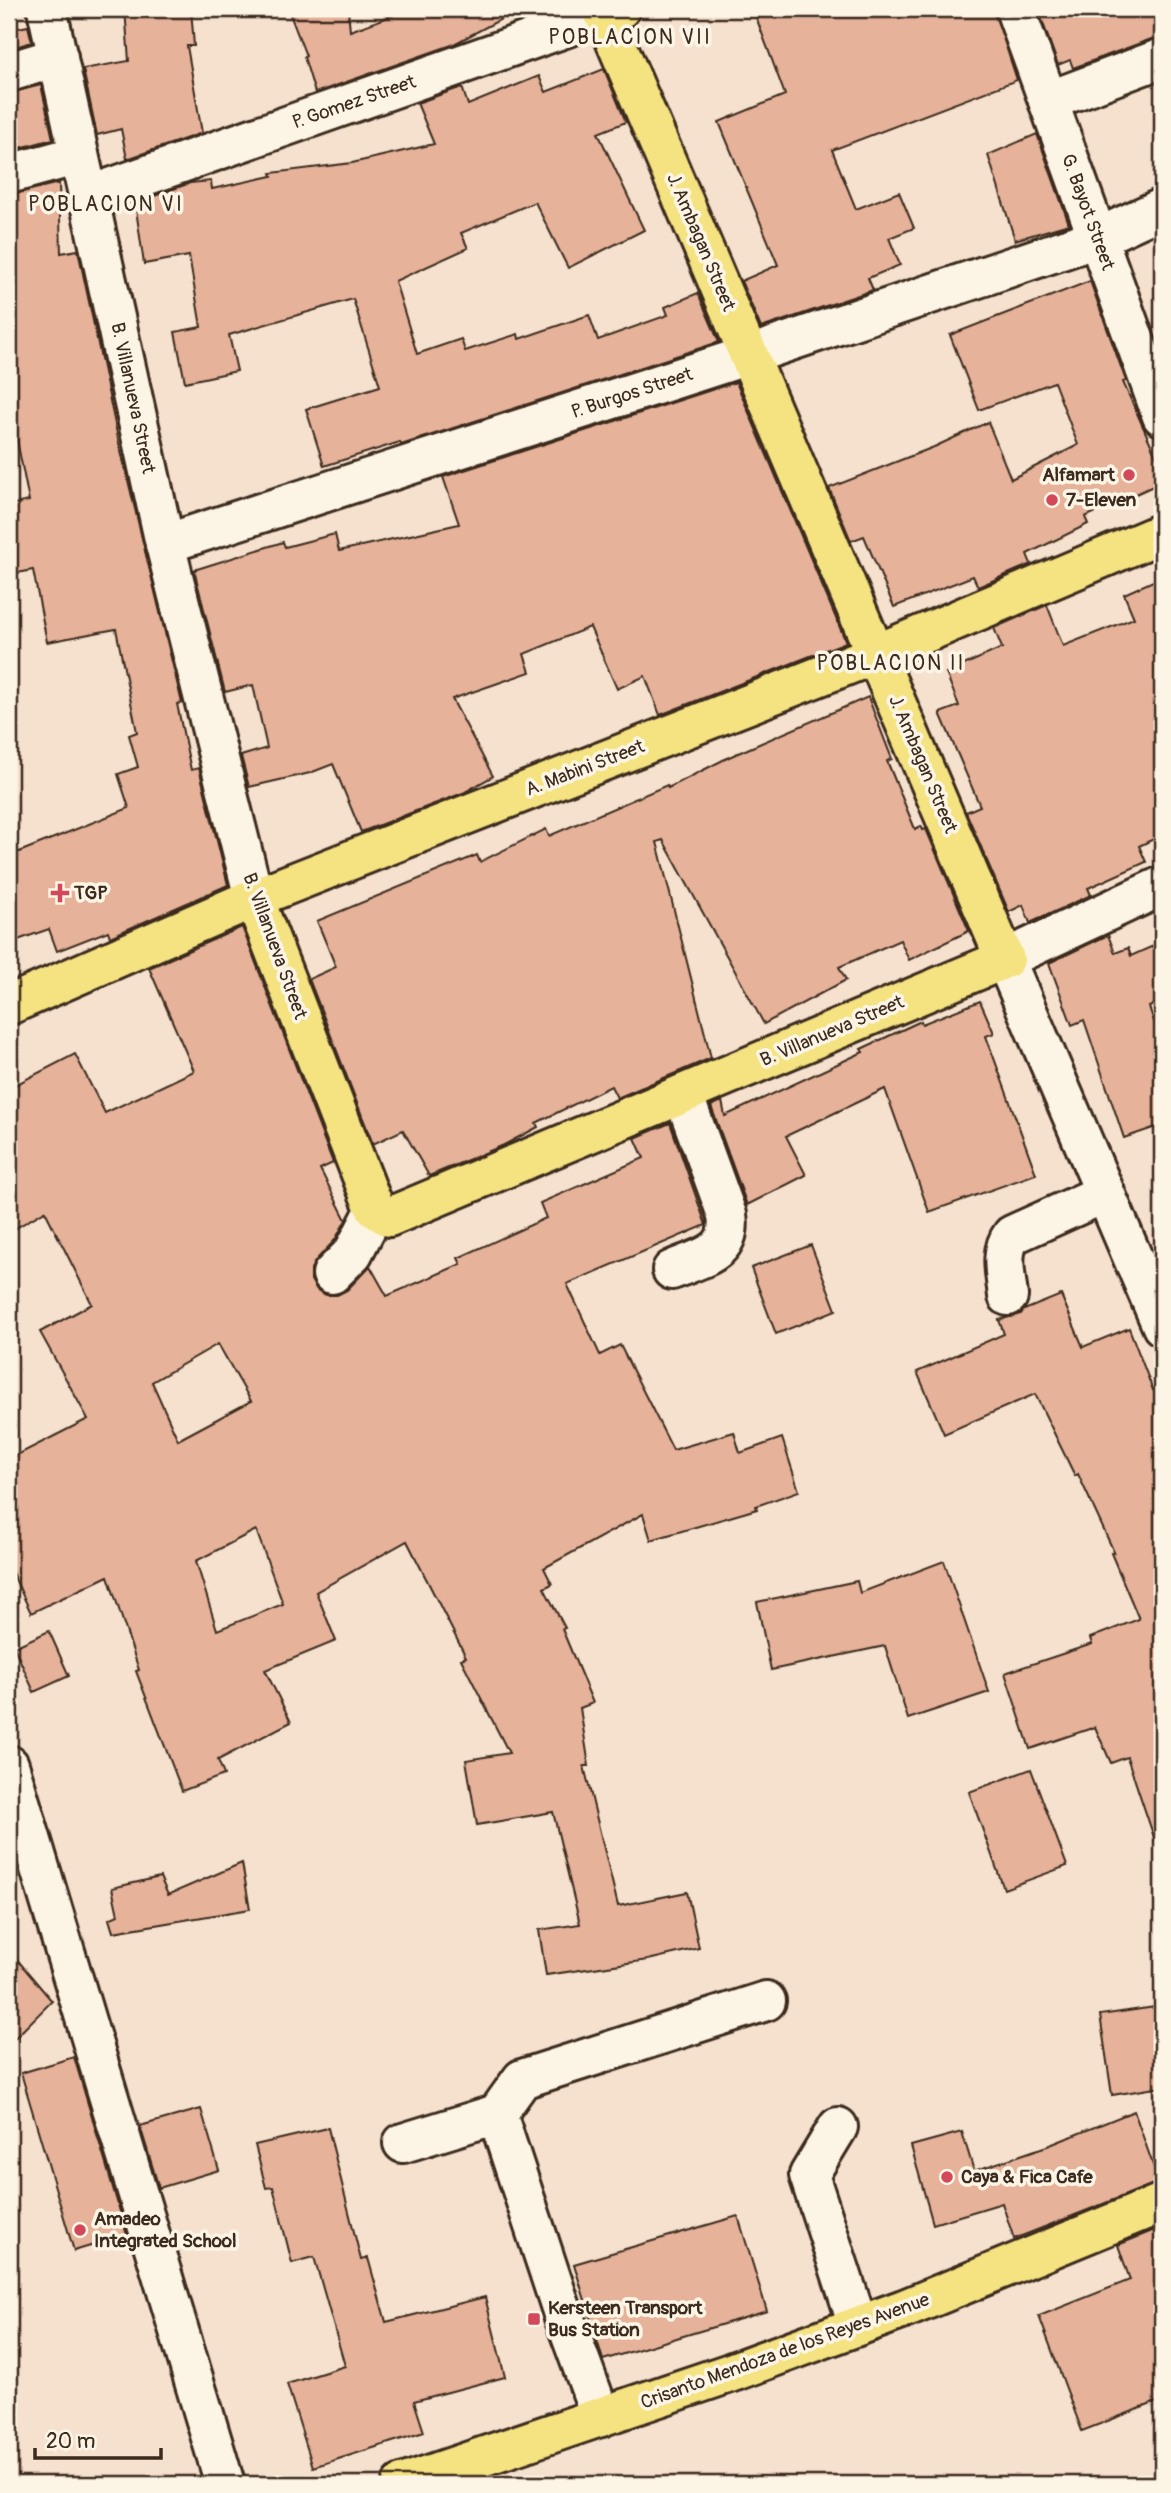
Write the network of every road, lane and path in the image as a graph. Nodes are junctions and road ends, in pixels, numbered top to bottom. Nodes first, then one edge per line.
1 (47, 9) edge
2 (1014, 9) edge
3 (609, 11) edge
4 (58, 57) junction
5 (1162, 58) edge
6 (9, 72) edge
7 (1048, 101) junction
8 (79, 155) junction
9 (9, 174) edge
10 (88, 196) junction
11 (1162, 208) edge
12 (1097, 238) junction
13 (749, 355) junction
14 (1162, 416) edge
15 (1162, 533) edge
16 (165, 544) junction
17 (876, 654) junction
18 (1162, 886) edge
19 (254, 898) junction
20 (1005, 959) junction
21 (9, 1006) edge
22 (683, 1094) junction
23 (1105, 1193) junction
24 (376, 1209) junction
25 (672, 1270) dead end
26 (332, 1273) dead end
27 (1008, 1296) dead end
28 (1160, 1316) edge
29 (9, 1765) edge
30 (766, 2001) dead end
31 (497, 2114) junction
32 (838, 2127) dead end
33 (403, 2143) dead end
34 (1162, 2203) edge
35 (858, 2325) junction
36 (601, 2417) junction
37 (225, 2484) edge
38 (402, 2484) edge

1 - 4 street, B. Villanueva Street
2 - 7 street, G. Bayot Street
3 - 10 street, P. Gomez Street
3 - 13 main road, J. Ambagan Street
4 - 6 street
4 - 8 street, B. Villanueva Street
5 - 7 street
7 - 12 street, G. Bayot Street
8 - 9 street
8 - 10 street, B. Villanueva Street
10 - 16 street, B. Villanueva Street
11 - 12 street, P. Burgos Street
12 - 13 street, P. Burgos Street
12 - 14 street, G. Bayot Street
13 - 16 street, P. Burgos Street
13 - 17 main road, J. Ambagan Street
15 - 17 main road, A. Mabini Street
16 - 19 street, B. Villanueva Street
17 - 19 main road, A. Mabini Street
17 - 20 main road, J. Ambagan Street
18 - 20 street
19 - 21 main road, A. Mabini Street
19 - 24 main road, B. Villanueva Street
20 - 22 main road, B. Villanueva Street
20 - 23 street, J. Ambagan Street
22 - 24 main road, B. Villanueva Street
22 - 25 street
23 - 27 street
23 - 28 street, J. Ambagan Street
24 - 26 street
29 - 37 street
30 - 31 street
31 - 33 street
31 - 36 street
32 - 35 street
34 - 35 main road, Crisanto Mendoza de los Reyes Avenue
35 - 36 main road, Crisanto Mendoza de los Reyes Avenue
36 - 38 main road, Crisanto Mendoza de los Reyes Avenue

